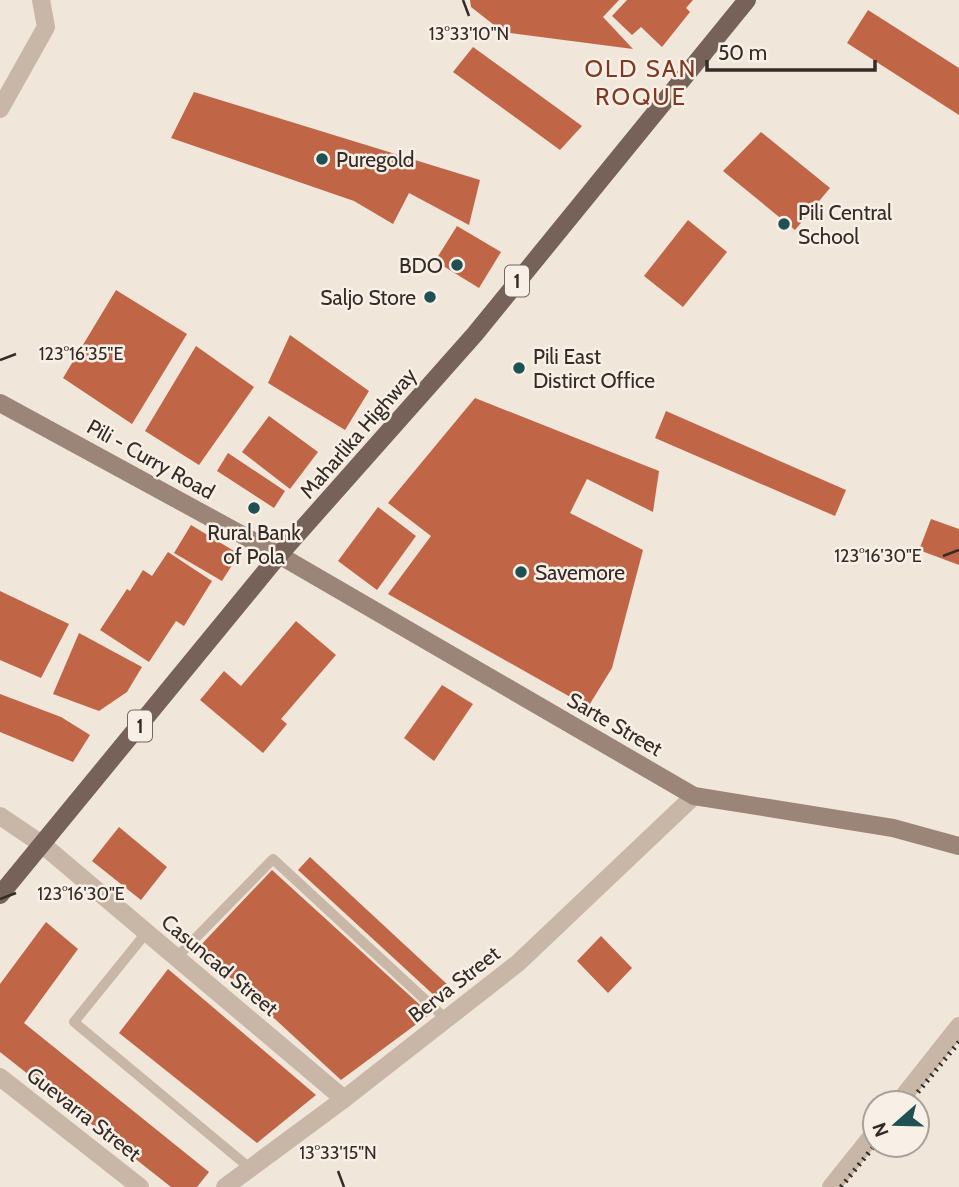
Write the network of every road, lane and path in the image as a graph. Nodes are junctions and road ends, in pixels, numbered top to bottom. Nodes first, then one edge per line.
1 (41, 0) edge
2 (747, 0) edge
3 (0, 109) edge
4 (0, 403) edge
5 (279, 555) junction
6 (694, 796) junction
7 (0, 816) edge
8 (43, 845) junction
9 (959, 846) edge
10 (0, 895) edge
11 (146, 933) junction
12 (176, 958) junction
13 (446, 1019) junction
14 (959, 1026) edge
15 (0, 1077) edge
16 (909, 1089) edge
17 (344, 1099) junction
18 (861, 1150) edge
19 (251, 1169) junction
20 (140, 1187) edge
21 (225, 1187) edge
22 (831, 1187) edge

1 - 3 street
2 - 5 main road, Maharlika Highway / 1
4 - 5 street, Pili - Curry Road
5 - 6 street, Sarte Street
5 - 8 main road, Maharlika Highway / 1
6 - 9 street, Sarte Street
6 - 13 street, Berva Street
7 - 8 street, Casuncad Street
8 - 10 main road, Maharlika Highway / 1
8 - 11 street, Casuncad Street
11 - 12 street, Casuncad Street
11 - 19 lane
12 - 13 lane
12 - 17 street, Casuncad Street
13 - 17 street, Berva Street
14 - 16 street
15 - 20 street, Guevarra Street
17 - 19 street, Berva Street
18 - 22 street
19 - 21 street, Berva Street

